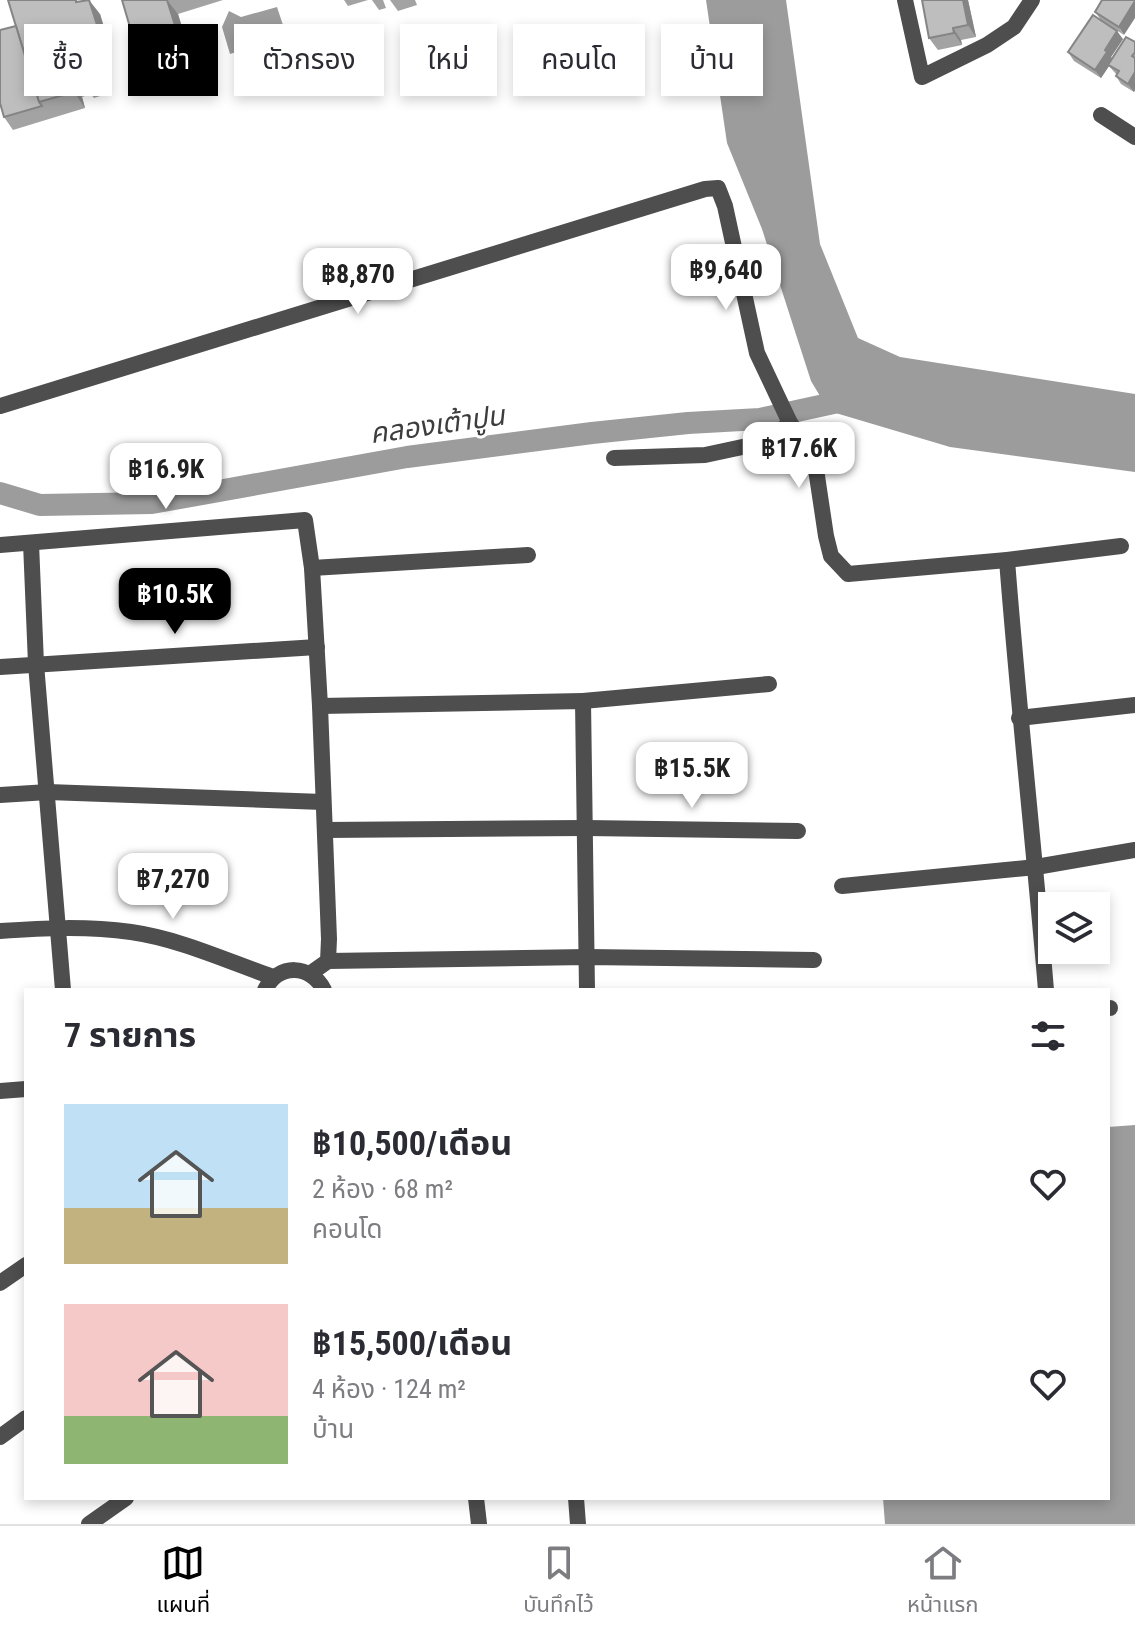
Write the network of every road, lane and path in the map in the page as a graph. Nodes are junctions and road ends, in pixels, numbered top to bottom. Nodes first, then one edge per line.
1 (905, 0) edge
2 (1032, 0) edge
3 (1101, 115) dead end
4 (1135, 137) edge
5 (0, 406) edge
6 (786, 413) junction
7 (614, 458) dead end
8 (31, 543) junction
9 (0, 545) edge
10 (1121, 546) dead end
11 (528, 555) dead end
12 (1007, 560) junction
13 (312, 568) junction
14 (317, 647) junction
15 (36, 664) junction
16 (0, 667) edge
17 (769, 684) dead end
18 (583, 701) junction
19 (1135, 705) edge
20 (320, 706) junction
21 (1019, 718) junction
22 (48, 792) junction
23 (0, 795) edge
24 (323, 802) junction
25 (586, 828) junction
26 (325, 830) junction
27 (798, 831) dead end
28 (1135, 850) edge
29 (1036, 867) junction
30 (842, 886) dead end
31 (59, 927) junction
32 (0, 931) edge
33 (587, 957) junction
34 (814, 960) dead end
35 (328, 961) junction
36 (311, 973) junction
37 (269, 984) edge
38 (63, 988) edge
39 (323, 988) edge
40 (587, 988) edge
41 (1046, 988) edge
42 (24, 1089) edge
43 (0, 1091) edge
44 (24, 1266) edge
45 (0, 1283) edge
46 (24, 1419) edge
47 (0, 1437) edge
48 (123, 1500) edge
49 (476, 1500) edge
50 (576, 1500) edge
51 (89, 1524) edge
52 (479, 1524) edge
53 (578, 1524) edge

1 - 2 street
3 - 4 street
5 - 6 street
6 - 7 street
6 - 12 street
8 - 9 street
8 - 13 street
8 - 15 street
10 - 12 street
11 - 13 street
12 - 21 street
13 - 14 street
14 - 15 street
14 - 20 street
15 - 16 street
15 - 22 street
17 - 18 street
18 - 20 street
18 - 25 street
19 - 21 street
20 - 24 street
21 - 29 street
22 - 23 street
22 - 24 street
22 - 31 street
24 - 26 street
25 - 26 street
25 - 27 street
25 - 33 street
26 - 35 street
28 - 29 street
29 - 30 street
29 - 41 street
31 - 32 street
31 - 37 street
31 - 38 street
33 - 34 street
33 - 35 street
33 - 40 street
35 - 36 street
36 - 37 street
36 - 39 street
42 - 43 street
44 - 45 street
46 - 47 street
48 - 51 street
49 - 52 street
50 - 53 street

